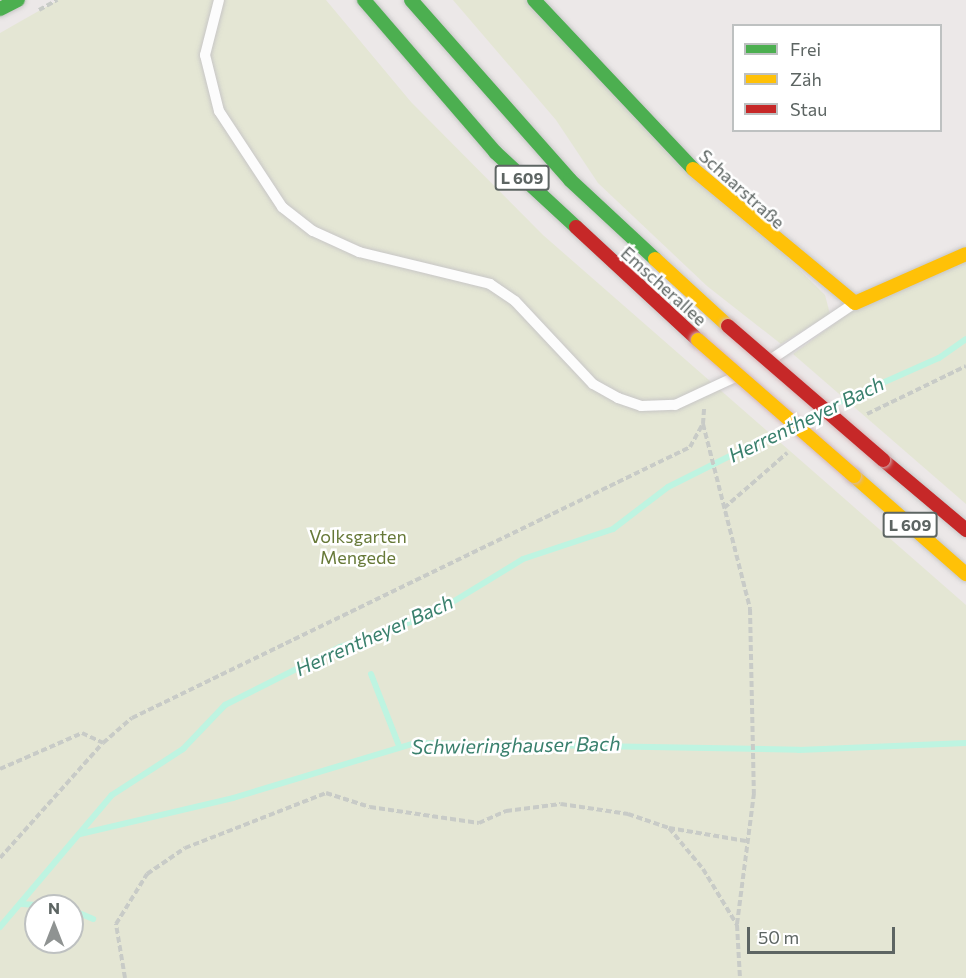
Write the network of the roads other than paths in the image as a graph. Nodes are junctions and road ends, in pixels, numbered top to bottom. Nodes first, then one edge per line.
1 (18, 0) edge
2 (219, 0) edge
3 (364, 0) edge
4 (411, 0) edge
5 (534, 0) edge
6 (0, 9) edge
7 (966, 254) edge
8 (855, 303) junction
9 (966, 530) edge
10 (966, 574) edge

1 - 6 main road
2 - 8 lane
3 - 10 main road, Emscherallee / L 609, bridge
4 - 9 main road, Emscherallee / L 609, bridge
5 - 8 main road, Schaarstraße
7 - 8 main road

